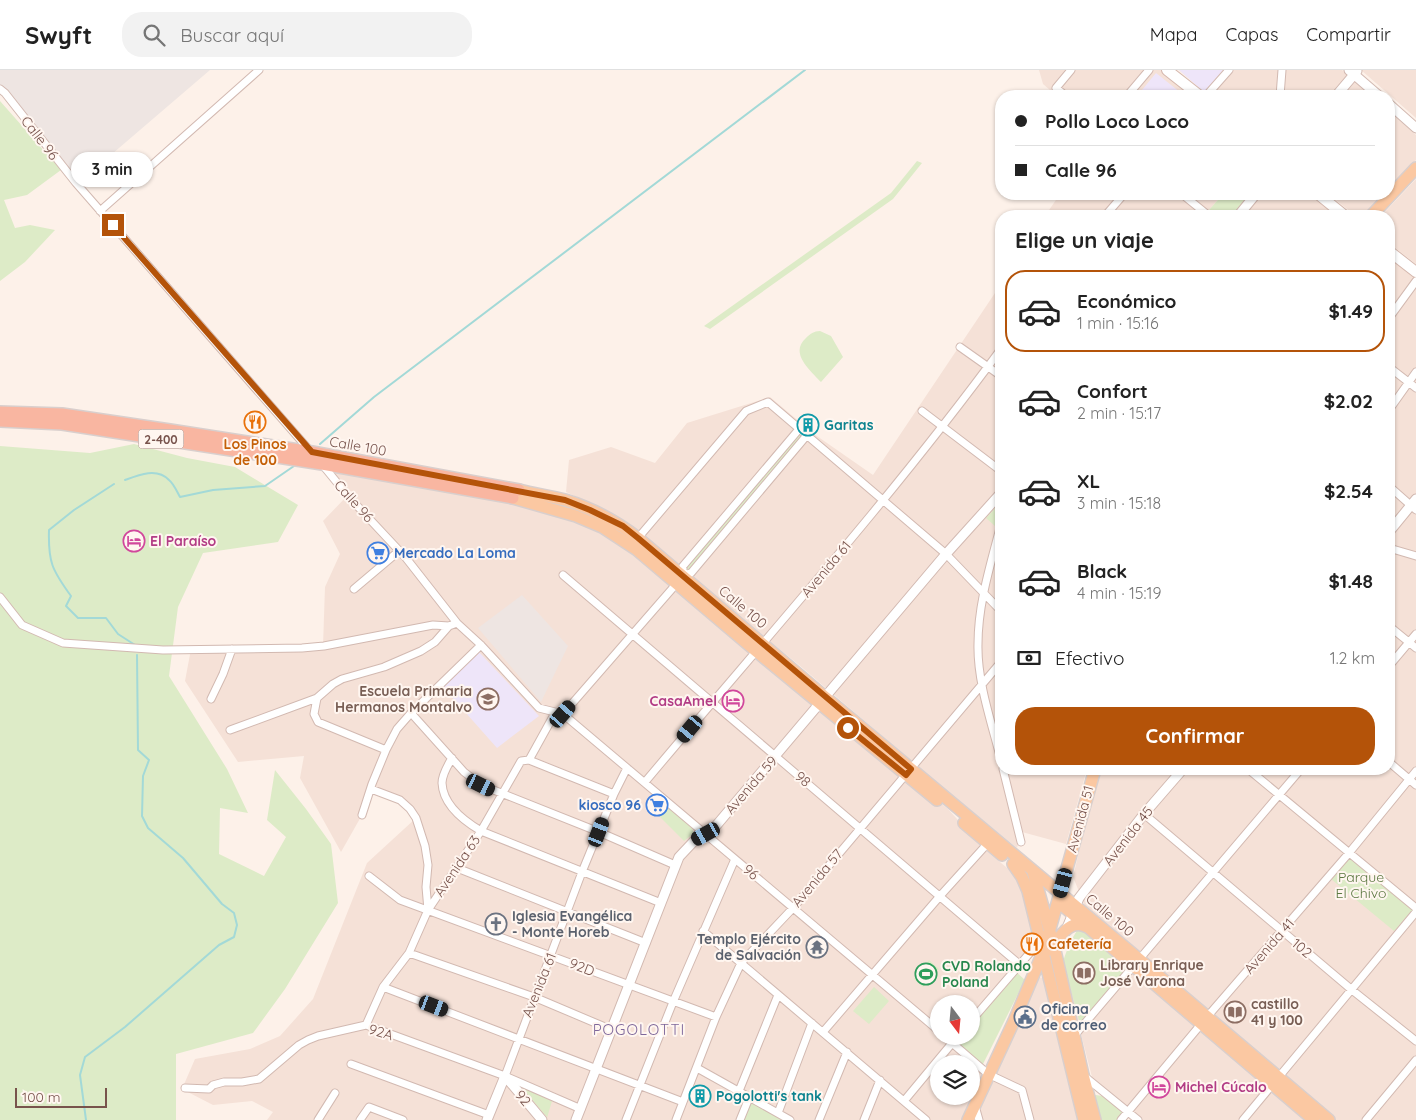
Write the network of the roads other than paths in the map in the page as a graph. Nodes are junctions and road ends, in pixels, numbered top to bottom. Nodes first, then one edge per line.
1 (259, 70) edge
2 (1071, 70) edge
3 (1149, 70) edge
4 (1167, 70) edge
5 (1229, 70) edge
6 (1282, 70) edge
7 (1354, 71) edge
8 (0, 89) edge
9 (1058, 90) edge
10 (1132, 90) edge
11 (1192, 90) edge
12 (1211, 90) edge
13 (1280, 90) edge
14 (1340, 90) edge
15 (1373, 90) edge
16 (1395, 109) edge
17 (1416, 128) edge
18 (1416, 168) edge
19 (1395, 190) edge
20 (1119, 200) edge
21 (1189, 200) edge
22 (1251, 200) edge
23 (1325, 200) edge
24 (1386, 200) edge
25 (1110, 210) edge
26 (1202, 210) edge
27 (1243, 210) edge
28 (1338, 210) edge
29 (1377, 210) edge
30 (100, 211) junction
31 (1395, 256) edge
32 (1416, 272) edge
33 (1416, 280) edge
34 (1395, 310) edge
35 (960, 348) dead end
36 (995, 358) edge
37 (988, 368) junction
38 (995, 372) edge
39 (1395, 372) edge
40 (1416, 372) edge
41 (1408, 382) junction
42 (1416, 388) edge
43 (1395, 401) edge
44 (922, 411) dead end
45 (0, 412) edge
46 (0, 421) edge
47 (943, 427) junction
48 (800, 428) junction
49 (808, 434) junction
50 (312, 452) junction
51 (322, 464) junction
52 (995, 466) edge
53 (1395, 491) edge
54 (516, 494) junction
55 (995, 500) edge
56 (884, 501) junction
57 (1414, 505) edge
58 (1395, 526) edge
59 (638, 538) junction
60 (995, 547) edge
61 (1395, 550) edge
62 (399, 551) junction
63 (946, 554) junction
64 (1416, 556) edge
65 (563, 575) dead end
66 (680, 580) junction
67 (354, 589) dead end
68 (983, 593) junction
69 (0, 597) edge
70 (995, 605) edge
71 (457, 622) junction
72 (449, 626) junction
73 (1395, 631) edge
74 (633, 633) junction
75 (1416, 634) edge
76 (1409, 642) junction
77 (481, 645) junction
78 (759, 647) junction
79 (1416, 648) edge
80 (232, 649) junction
81 (1395, 659) edge
82 (995, 669) edge
83 (982, 683) junction
84 (317, 698) junction
85 (211, 699) dead end
86 (822, 701) junction
87 (712, 702) junction
88 (411, 713) junction
89 (559, 713) junction
90 (230, 730) dead end
91 (995, 736) edge
92 (386, 750) junction
93 (776, 755) junction
94 (452, 758) junction
95 (529, 760) junction
96 (1395, 767) edge
97 (627, 768) junction
98 (1416, 771) edge
99 (908, 772) junction
100 (1005, 775) edge
101 (1093, 775) edge
102 (1178, 775) edge
103 (1255, 775) edge
104 (1296, 775) edge
105 (1409, 779) junction
106 (645, 782) junction
107 (1416, 785) edge
108 (371, 789) junction
109 (614, 794) junction
110 (1279, 794) junction
111 (502, 795) junction
112 (1144, 814) junction
113 (362, 815) dead end
114 (860, 828) junction
115 (481, 831) junction
116 (599, 832) junction
117 (706, 834) junction
118 (1022, 842) dead end
119 (988, 843) junction
120 (1349, 852) junction
121 (735, 859) junction
122 (1013, 864) junction
123 (675, 865) junction
124 (457, 868) junction
125 (582, 872) junction
126 (1033, 872) junction
127 (1066, 872) junction
128 (1212, 873) junction
129 (369, 876) dead end
130 (1038, 885) junction
131 (940, 896) junction
132 (1059, 897) junction
133 (661, 903) junction
134 (792, 908) junction
135 (1416, 908) edge
136 (428, 910) junction
137 (1074, 910) junction
138 (567, 911) junction
139 (1416, 912) edge
140 (1088, 928) junction
141 (1049, 930) junction
142 (1066, 930) junction
143 (703, 931) junction
144 (1281, 931) junction
145 (646, 943) junction
146 (1046, 948) junction
147 (409, 953) junction
148 (551, 955) junction
149 (742, 962) junction
150 (1136, 962) junction
151 (1019, 964) junction
152 (1059, 968) junction
153 (873, 976) junction
154 (1032, 980) junction
155 (629, 985) junction
156 (383, 987) junction
157 (1052, 988) junction
158 (1352, 990) junction
159 (778, 995) junction
160 (534, 998) junction
161 (673, 1002) junction
162 (980, 1010) edge
163 (716, 1017) junction
164 (1204, 1020) junction
165 (812, 1023) junction
166 (930, 1024) edge
167 (366, 1025) junction
168 (612, 1030) junction
169 (823, 1032) junction
170 (1074, 1036) junction
171 (518, 1038) junction
172 (1416, 1041) edge
173 (950, 1045) edge
174 (954, 1045) edge
175 (847, 1052) junction
176 (1416, 1060) edge
177 (351, 1064) dead end
178 (697, 1068) junction
179 (597, 1069) junction
180 (988, 1074) junction
181 (1083, 1075) junction
182 (504, 1076) junction
183 (880, 1080) junction
184 (1276, 1081) junction
185 (640, 1086) junction
186 (185, 1088) dead end
187 (739, 1091) junction
188 (980, 1092) edge
189 (335, 1093) dead end
190 (749, 1098) junction
191 (904, 1101) junction
192 (683, 1102) junction
193 (975, 1105) edge
194 (975, 1105) edge
195 (581, 1109) junction
196 (915, 1111) junction
197 (1128, 1111) junction
198 (778, 1113) junction
199 (488, 1118) edge
200 (318, 1120) edge
201 (360, 1120) edge
202 (402, 1120) edge
203 (542, 1120) edge
204 (576, 1120) edge
205 (626, 1120) edge
206 (676, 1120) edge
207 (740, 1120) edge
208 (790, 1120) edge
209 (819, 1120) edge
210 (864, 1120) edge
211 (911, 1120) edge
212 (926, 1120) edge
213 (970, 1120) edge
214 (977, 1120) edge
215 (1030, 1120) edge
216 (1084, 1120) edge
217 (1095, 1120) edge
218 (1121, 1120) edge
219 (1138, 1120) edge
220 (1243, 1120) edge
221 (1314, 1120) edge
222 (1329, 1120) edge
223 (1366, 1120) edge

1 - 30 street
2 - 9 street
3 - 10 street
4 - 11 main road
5 - 12 street
6 - 13 street
7 - 14 street
7 - 15 street
8 - 30 street, Calle 96
16 - 17 street
18 - 19 main road
20 - 25 street
21 - 26 street
22 - 27 street
23 - 28 main road
24 - 29 main road
30 - 50 street, Calle 96
31 - 32 main road
33 - 34 street
35 - 37 street
36 - 37 street, Avenida 61
37 - 38 street
37 - 47 street, Avenida 61
39 - 41 street
40 - 41 street
41 - 42 street
41 - 43 street
44 - 47 street
45 - 50 highway, Calle 100 / 2-400
46 - 51 highway, Calle 100 / 2-400
47 - 52 street
47 - 56 street, Avenida 61
48 - 49 street
48 - 59 street
48 - 66 street, Avenida 63
49 - 56 street
49 - 66 street, Avenida 63
50 - 51 street, Calle 96
50 - 54 highway, Calle 100 / 2-400
51 - 54 highway, Calle 100 / 2-400
51 - 62 street, Calle 96
53 - 57 street
54 - 59 main road, Calle 100 / 2-400
54 - 66 main road, Calle 100 / 2-400
55 - 63 street, Avenida 59
56 - 63 street
56 - 78 street, Avenida 61
57 - 58 street
59 - 66 main road, Calle 100 / 2-400
60 - 68 street
61 - 64 street
62 - 67 street
62 - 71 street, Calle 96
63 - 68 street
63 - 86 street, Avenida 59
65 - 74 street, 98
66 - 74 street, Avenida 63
66 - 78 main road, Calle 100 / 2-400
68 - 70 street
68 - 83 street
69 - 80 street
71 - 72 street
71 - 77 street, Calle 96
72 - 80 street
72 - 84 street
73 - 76 street
74 - 87 street, 98
74 - 89 street, Avenida 63
75 - 76 street
76 - 79 street
76 - 81 street
77 - 88 street
77 - 89 street, Calle 96
78 - 86 main road, Calle 100 / 2-400
78 - 87 street, Avenida 61
80 - 85 street
82 - 83 street, Avenida 57
83 - 91 street
83 - 99 street, Avenida 57
84 - 90 street
84 - 92 street
86 - 93 street, Avenida 59
86 - 99 main road, Calle 100 / 2-400
87 - 93 street, 98
87 - 106 street, Avenida 61
88 - 92 street
88 - 94 street
89 - 95 street, Avenida 63
89 - 97 street, 96
92 - 108 street
93 - 114 street, 98
93 - 117 street, Avenida 59
94 - 111 street
94 - 115 street
95 - 109 street
95 - 111 street, Avenida 63
96 - 105 street
97 - 106 street, 96
97 - 109 street, Avenida 61
98 - 105 street, Avenida 41
99 - 114 street, Avenida 57
99 - 119 main road, Calle 100 / 2-400
99 - 126 main road, Calle 100 / 2-400
100 - 118 street
101 - 127 main road, Avenida 51
102 - 112 street, Avenida 45
103 - 110 street
104 - 110 street
105 - 107 street
105 - 120 street, Avenida 41
106 - 117 street, 96
108 - 113 street
108 - 136 street
109 - 116 street, Avenida 61
110 - 120 street
110 - 128 street
111 - 115 street, Avenida 63
111 - 116 street
112 - 128 street, 102
112 - 137 street, Avenida 45
114 - 131 street, 98
114 - 134 street, Avenida 57
115 - 124 street, Avenida 63
115 - 125 street
116 - 123 street
116 - 125 street, Avenida 61
117 - 121 street, 96
117 - 123 street, Avenida 59
119 - 122 main road, Calle 100 / 2-400
119 - 131 street
120 - 135 street
120 - 144 street, Avenida 41
121 - 134 street, 96
121 - 143 street
122 - 130 main road, Calle 100 / 2-400
122 - 146 main road
123 - 133 street, Avenida 59
124 - 136 street, Avenida 63
124 - 138 street
125 - 133 street
125 - 138 street, Avenida 61
126 - 127 main road
126 - 130 main road
126 - 132 main road, Calle 100 / 2-400
127 - 132 main road, Avenida 51
128 - 144 street, 102
128 - 150 street
129 - 136 street, 92D
130 - 132 main road, Calle 100 / 2-400
130 - 141 main road
131 - 151 street, 98
131 - 153 street
132 - 137 main road, Calle 100
132 - 141 main road, Avenida 51
133 - 145 street, Avenida 59
134 - 149 street, Avenida 57
134 - 153 street, 96
136 - 147 street, Avenida 63
136 - 148 street, 92D
137 - 140 main road, Calle 100
137 - 142 street, Avenida 45
137 - 150 main road, Calle 100
138 - 145 street
138 - 148 street, Avenida 61
139 - 158 street
140 - 142 main road
140 - 150 main road, Calle 100
141 - 146 main road, Avenida 51
142 - 146 main road
142 - 152 main road
143 - 149 street
143 - 161 street
144 - 158 street, 102
144 - 164 street, Avenida 41
145 - 155 street, Avenida 59
146 - 151 street
146 - 152 main road
146 - 154 main road, Avenida 51
146 - 157 main road
147 - 156 street, Avenida 63
147 - 160 street
148 - 155 street, 92D
148 - 160 street, Avenida 61
149 - 159 street
149 - 163 street, Avenida 57
150 - 164 main road, Calle 100
150 - 170 street
151 - 162 street
152 - 170 main road
153 - 166 street, 96
153 - 169 street
154 - 157 main road
154 - 180 main road, Avenida 51
155 - 161 street, 92D
155 - 168 street, Avenida 59
156 - 167 street, Avenida 63
156 - 171 street
157 - 216 main road
158 - 172 street, 102
158 - 184 street
159 - 165 street
159 - 187 street
160 - 168 street
160 - 171 street, Avenida 61
161 - 163 street, 92D
161 - 185 street
163 - 178 street, Avenida 57
164 - 184 main road, Calle 100
164 - 197 street, Avenida 41
165 - 169 street
165 - 198 street
167 - 182 street, 92A
167 - 186 street, 92A
168 - 179 street, Avenida 59
169 - 175 street
170 - 181 main road
171 - 179 street
171 - 182 street, Avenida 61
173 - 191 street
174 - 180 street
175 - 183 street
175 - 209 street
176 - 223 street
177 - 199 street
178 - 187 street
178 - 192 street, Avenida 57
179 - 185 street
179 - 195 street, Avenida 59
180 - 188 main road, Avenida 51
180 - 215 street
181 - 197 street
181 - 217 main road
182 - 195 street, 92A
182 - 199 street, Avenida 61
182 - 203 street, 92
183 - 191 street
183 - 210 street
184 - 220 street
184 - 221 main road, Calle 100
184 - 222 main road, Calle 100
185 - 192 street
185 - 205 street
187 - 190 street
189 - 200 street
190 - 198 street
190 - 207 street
191 - 196 street
192 - 206 street, Avenida 57
193 - 213 main road, Avenida 51
194 - 214 street
195 - 204 street, Avenida 59
196 - 211 street
196 - 212 street
197 - 218 street, Avenida 41
197 - 219 street
198 - 208 street
201 - 202 street
213 - 214 street

